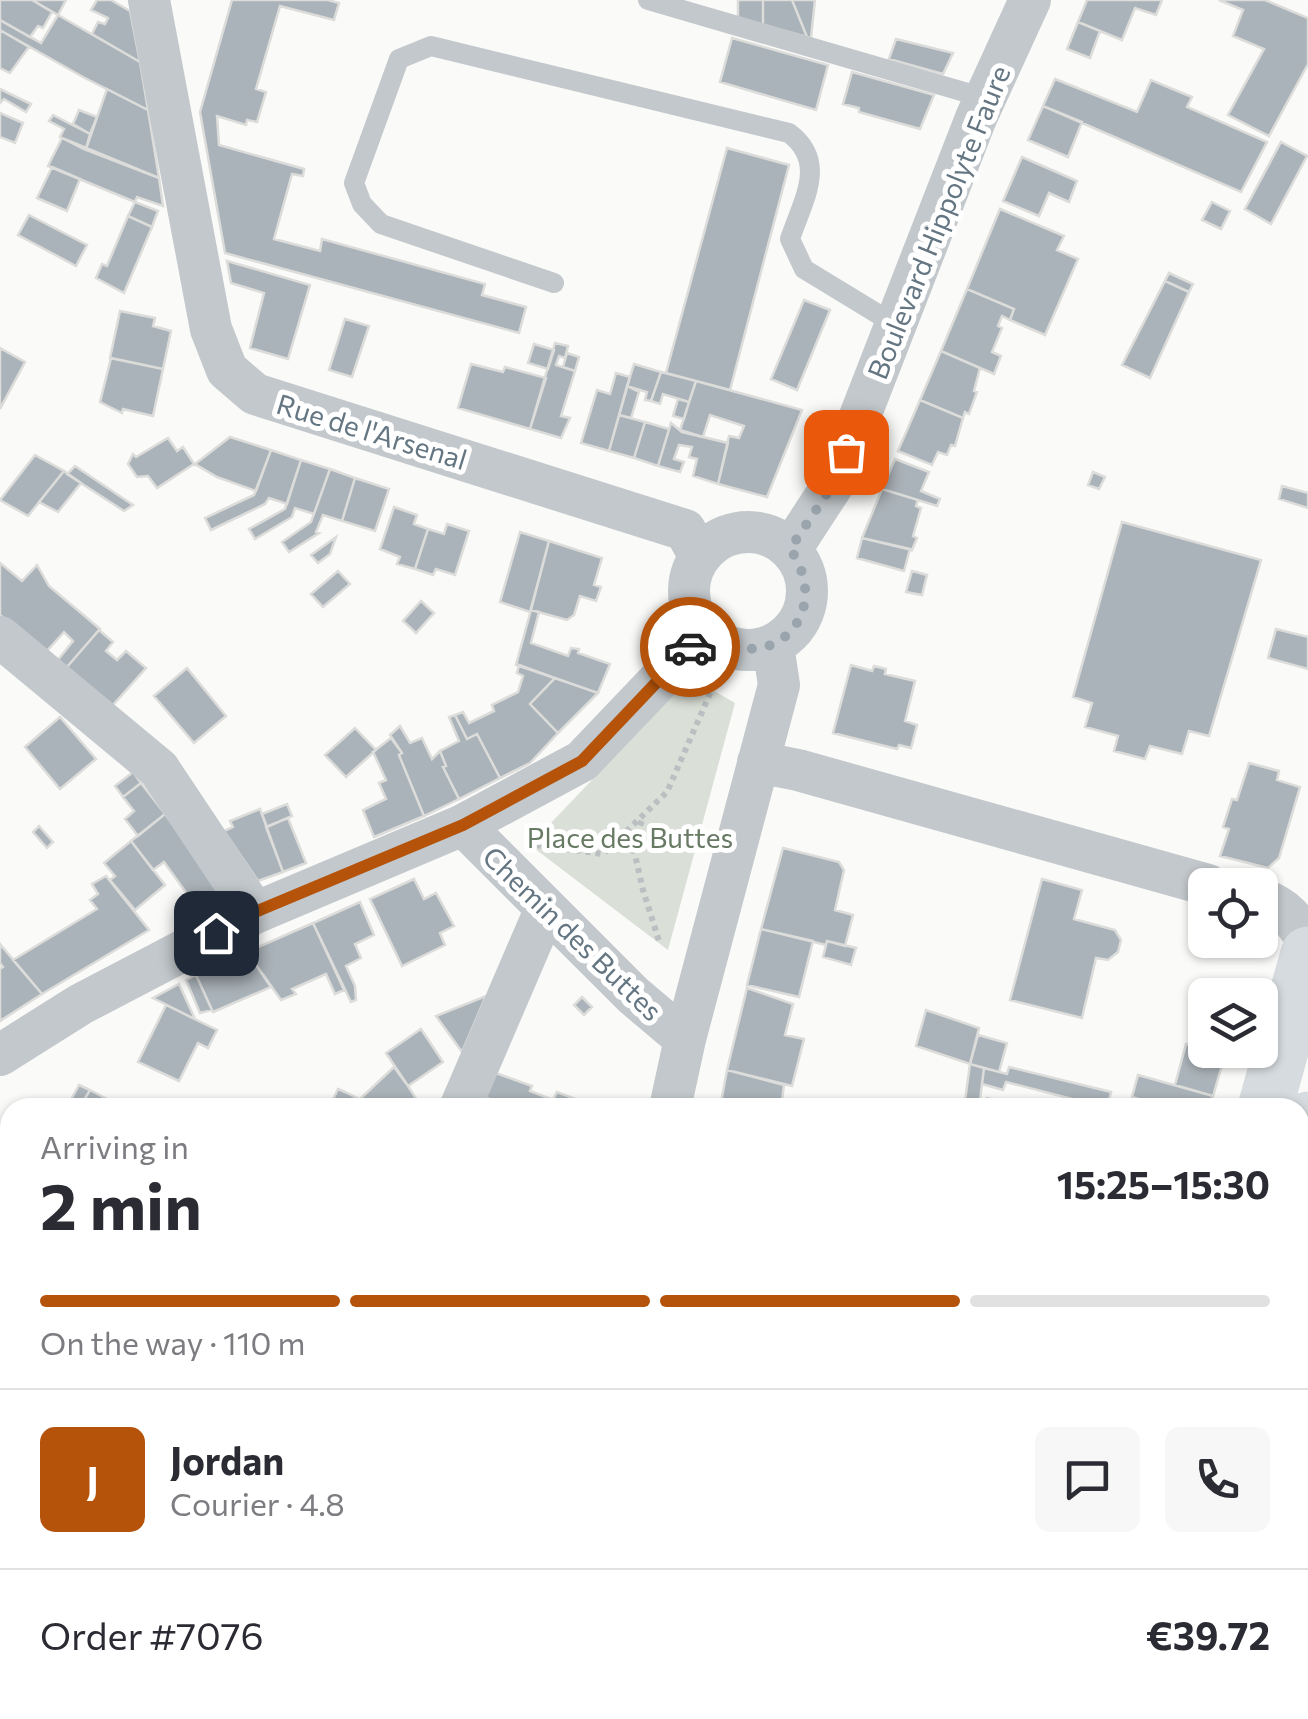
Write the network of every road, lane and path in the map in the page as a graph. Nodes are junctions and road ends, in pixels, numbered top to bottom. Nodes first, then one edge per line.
1 (148, 0) edge
2 (648, 0) edge
3 (1030, 0) edge
4 (714, 10) edge
5 (985, 98) junction
6 (554, 283) dead end
7 (896, 324) junction
8 (790, 549) junction
9 (700, 555) junction
10 (705, 632) junction
11 (0, 637) edge
12 (773, 645) junction
13 (712, 690) dead end
14 (758, 762) junction
15 (644, 814) junction
16 (463, 825) junction
17 (530, 844) dead end
18 (1188, 879) edge
19 (1278, 907) edge
20 (546, 908) junction
21 (255, 912) junction
22 (1308, 942) edge
23 (660, 944) dead end
24 (1308, 954) edge
25 (684, 1039) junction
26 (0, 1055) edge
27 (464, 1098) edge
28 (672, 1098) edge
29 (1268, 1098) edge

1 - 9 street, Rue de l'Arsenal
2 - 4 lane
3 - 5 street, Boulevard Hippolyte Faure
4 - 5 lane
5 - 7 street, Boulevard Hippolyte Faure
6 - 7 lane
7 - 8 street, Boulevard Hippolyte Faure
8 - 9 street
8 - 12 street
9 - 10 street
10 - 12 street
10 - 16 street
11 - 21 street
12 - 14 street
13 - 15 path
14 - 18 street
14 - 25 street
15 - 17 path
15 - 23 path
16 - 20 street, Chemin des Buttes
16 - 21 street
19 - 22 street
20 - 25 street, Chemin des Buttes
20 - 27 street
21 - 26 street
24 - 29 main road
25 - 28 street

